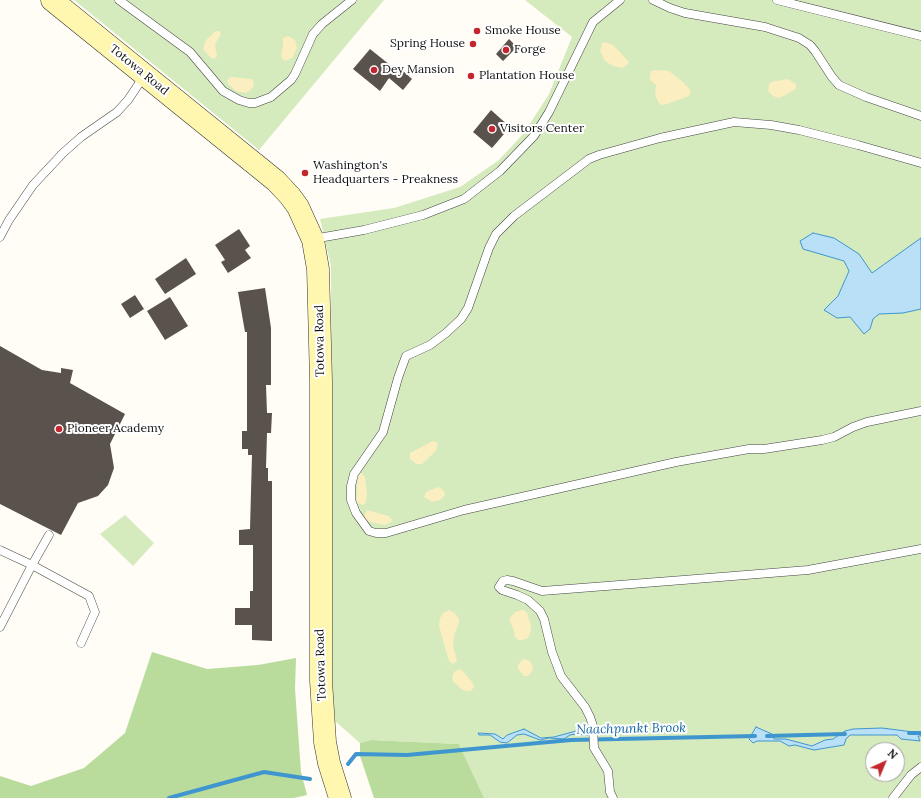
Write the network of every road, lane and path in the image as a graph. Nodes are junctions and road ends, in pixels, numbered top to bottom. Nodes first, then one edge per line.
1 (52, 0) edge
2 (119, 0) edge
3 (352, 0) edge
4 (620, 0) edge
5 (653, 0) edge
6 (777, 0) edge
7 (921, 36) edge
8 (145, 75) junction
9 (921, 116) edge
10 (921, 163) edge
11 (0, 237) edge
12 (313, 240) junction
13 (921, 411) edge
14 (49, 535) dead end
15 (921, 549) edge
16 (0, 550) edge
17 (32, 565) junction
18 (0, 627) edge
19 (81, 643) dead end
20 (921, 767) edge
21 (340, 798) edge
22 (612, 798) edge
23 (893, 798) edge

1 - 8 main road, Totowa Road
2 - 3 lane
4 - 12 lane
5 - 9 lane
6 - 7 lane
8 - 11 lane
8 - 12 main road, Totowa Road
10 - 13 lane
12 - 21 main road, Totowa Road
14 - 17 lane
15 - 22 lane
16 - 17 lane
17 - 18 lane
17 - 19 lane
20 - 23 lane

